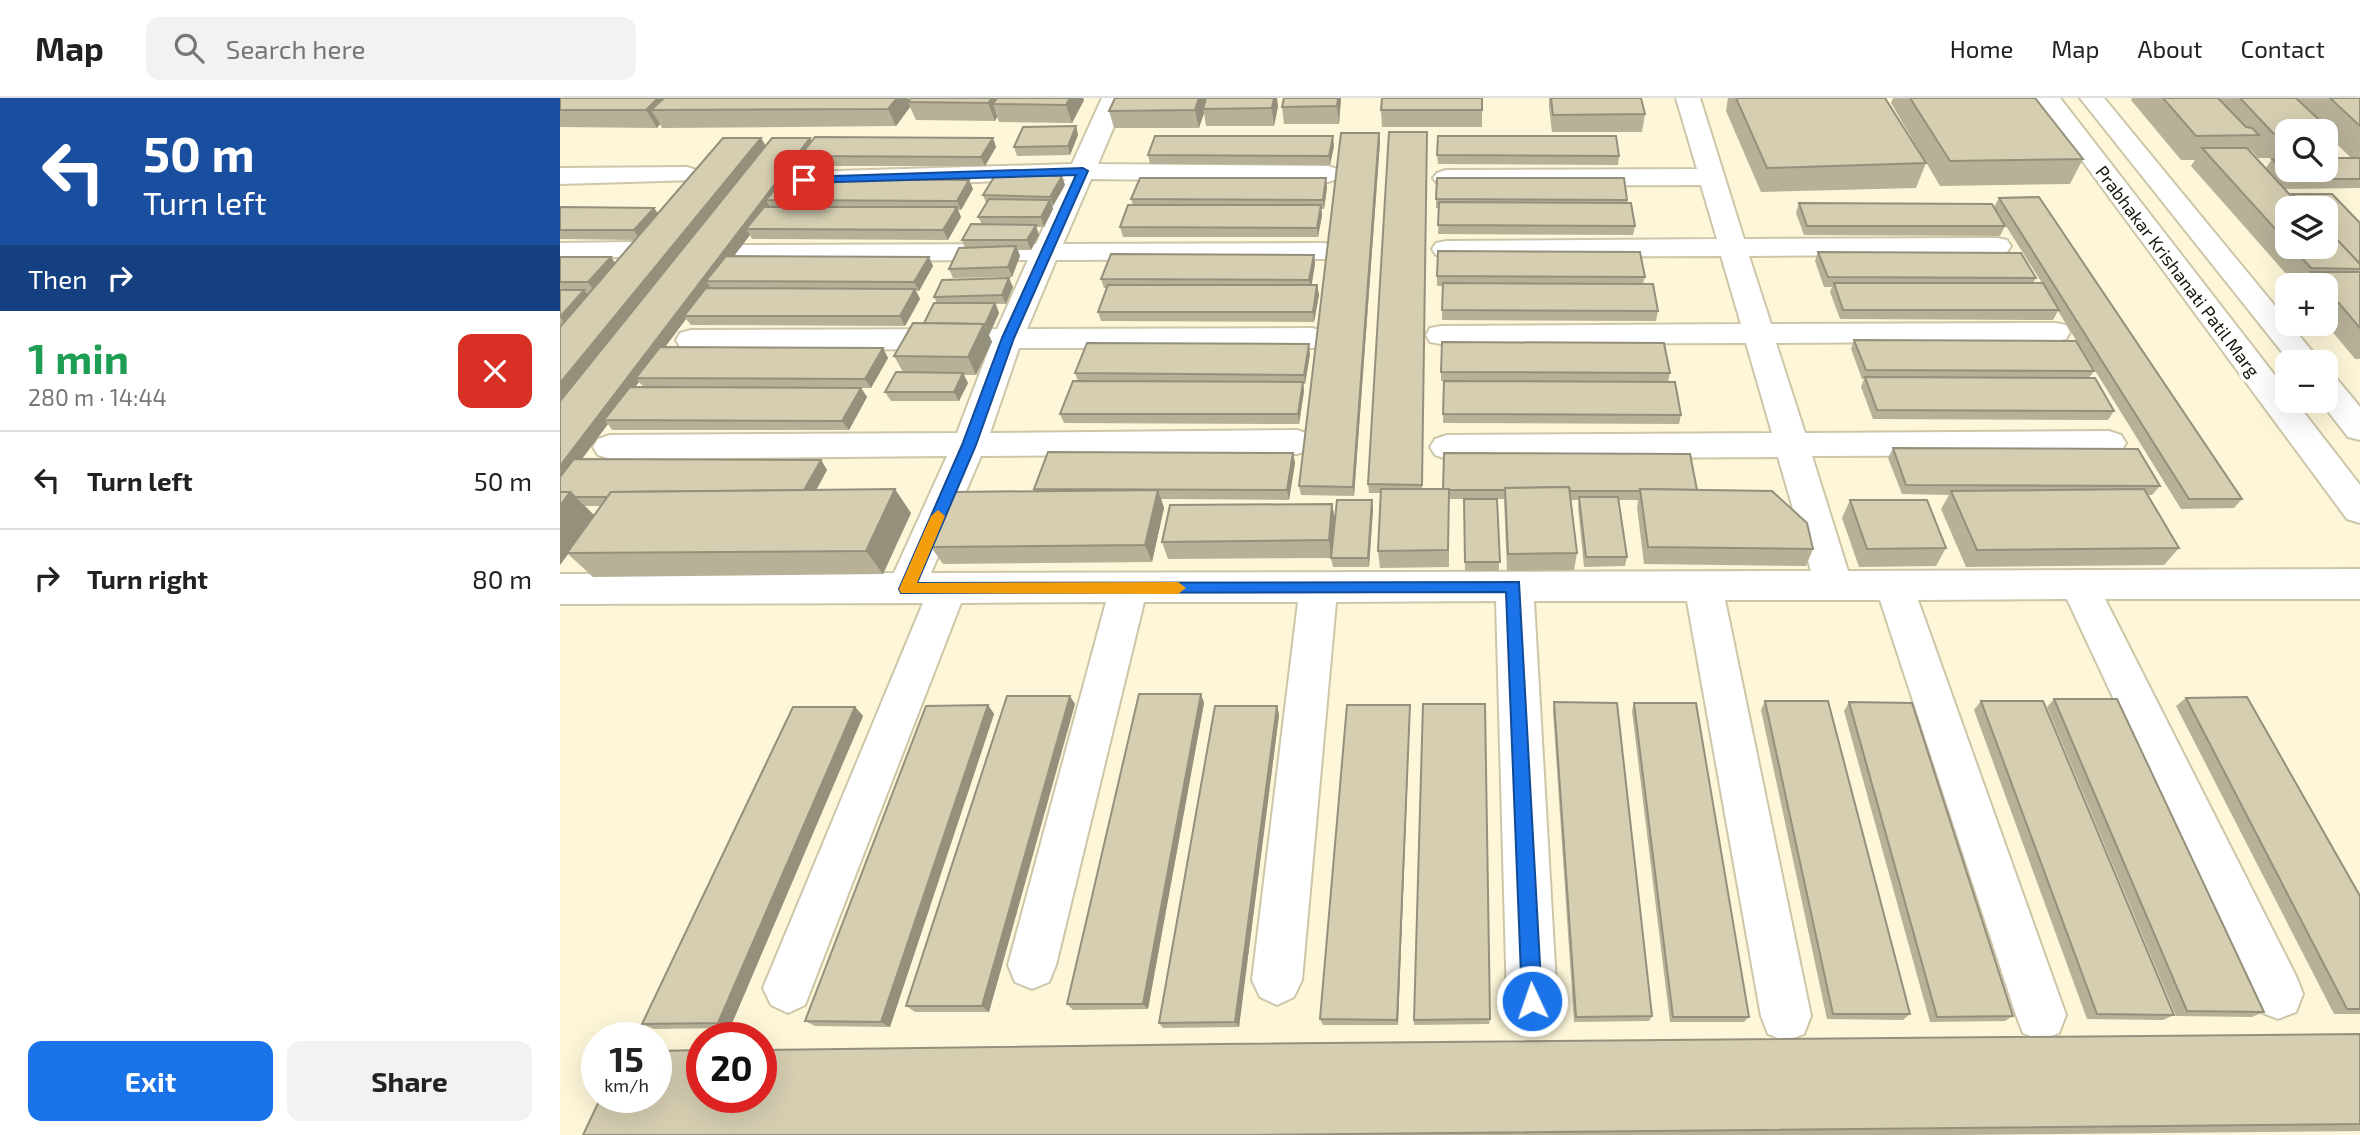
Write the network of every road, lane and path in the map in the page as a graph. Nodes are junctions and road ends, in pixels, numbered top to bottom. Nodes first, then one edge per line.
1 (1114, 98) edge
2 (1688, 98) edge
3 (2048, 98) edge
4 (2092, 98) edge
5 (1083, 171) junction
6 (1328, 174) dead end
7 (687, 175) edge
8 (560, 176) edge
9 (1711, 177) junction
10 (1446, 178) edge
11 (804, 180) edge
12 (1997, 246) dead end
13 (1733, 248) junction
14 (1446, 249) edge
15 (560, 250) edge
16 (632, 250) edge
17 (1324, 251) edge
18 (743, 253) edge
19 (1048, 253) junction
20 (2054, 332) dead end
21 (1759, 334) junction
22 (1441, 335) dead end
23 (1008, 338) junction
24 (1312, 338) dead end
25 (691, 340) dead end
26 (2296, 350) edge
27 (2338, 387) edge
28 (2360, 388) edge
29 (2338, 402) edge
30 (2360, 429) edge
31 (1297, 442) dead end
32 (2109, 443) dead end
33 (969, 445) junction
34 (1792, 445) junction
35 (610, 447) dead end
36 (1447, 447) dead end
37 (2360, 510) edge
38 (2360, 584) edge
39 (1894, 585) junction
40 (2078, 585) junction
41 (1514, 586) junction
42 (1703, 586) junction
43 (1835, 586) junction
44 (1319, 587) junction
45 (1129, 588) junction
46 (560, 589) edge
47 (927, 589) junction
48 (1032, 965) dead end
49 (1277, 980) dead end
50 (788, 988) dead end
51 (2278, 994) dead end
52 (1532, 1001) dead end
53 (2041, 1015) dead end
54 (1786, 1016) dead end

1 - 5 street
2 - 9 street
3 - 37 street, Prabhakar Krishanati Patil Marg
4 - 26 street, Prabhakar Krishanati Patil Marg
5 - 6 street
5 - 11 street
5 - 19 street
7 - 8 street
9 - 10 street
9 - 13 street
12 - 13 street
13 - 14 street
13 - 21 street
15 - 16 street
17 - 19 street
18 - 19 street
19 - 23 street
20 - 21 street
21 - 22 street
21 - 34 street
23 - 24 street
23 - 25 street
23 - 33 street
27 - 28 street
29 - 30 street
31 - 33 street
32 - 34 street
33 - 35 street
33 - 47 street
34 - 36 street
34 - 43 street
38 - 40 street
39 - 40 street
39 - 43 street
39 - 53 street
40 - 51 street
41 - 42 street
41 - 44 street
41 - 52 street
42 - 43 street
42 - 54 street
44 - 45 street
44 - 49 street
45 - 47 street
45 - 48 street
46 - 47 street
47 - 50 street

